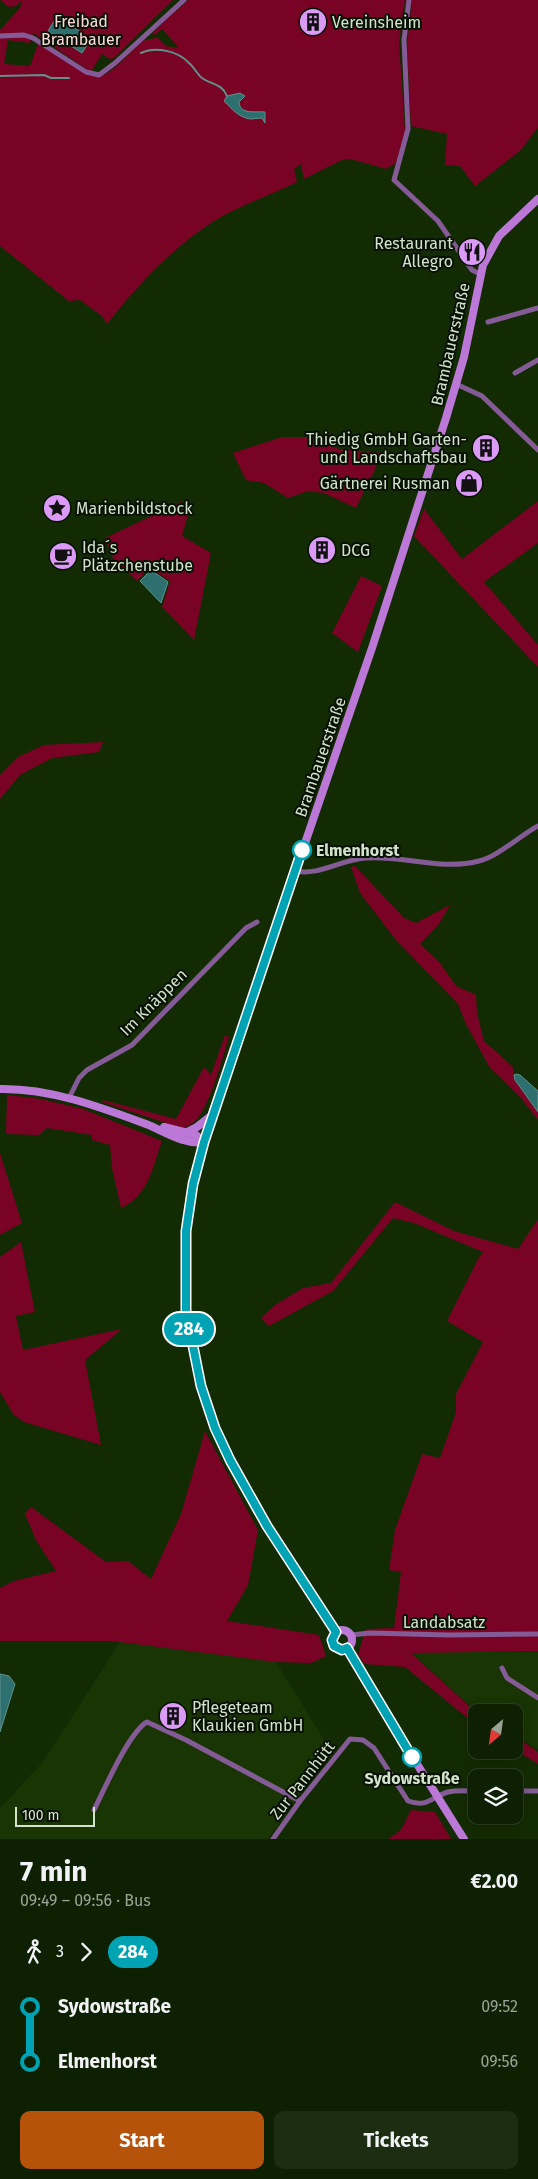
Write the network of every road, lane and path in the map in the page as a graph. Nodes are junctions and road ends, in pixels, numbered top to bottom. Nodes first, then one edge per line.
1 (184, 0) edge
2 (409, 0) edge
3 (0, 36) edge
4 (538, 199) edge
5 (478, 273) junction
6 (538, 308) edge
7 (488, 322) dead end
8 (538, 360) edge
9 (515, 373) dead end
10 (456, 384) junction
11 (538, 450) edge
12 (538, 826) edge
13 (295, 871) junction
14 (257, 922) dead end
15 (0, 1089) edge
16 (69, 1098) junction
17 (212, 1114) junction
18 (147, 1124) junction
19 (186, 1132) junction
20 (204, 1142) junction
21 (336, 1632) junction
22 (538, 1634) edge
23 (351, 1635) junction
24 (347, 1648) junction
25 (502, 1668) dead end
26 (538, 1698) edge
27 (468, 1791) edge
28 (523, 1791) edge
29 (538, 1791) edge
30 (438, 1798) junction
31 (300, 1801) junction
32 (94, 1810) dead end
33 (273, 1839) edge
34 (464, 1839) edge

1 - 3 street
2 - 5 street
4 - 5 main road, Brambauerstraße
5 - 10 main road, Brambauerstraße
6 - 7 street
8 - 9 street
10 - 11 street
10 - 13 main road, Brambauerstraße
12 - 13 street
13 - 17 main road, Brambauerstraße
14 - 16 street, Im Knäppen
15 - 16 main road
16 - 18 main road
17 - 19 main road
17 - 20 main road, Brambauerstraße
18 - 19 main road
18 - 20 main road
19 - 20 main road
20 - 21 main road, Brambauerstraße
21 - 23 main road
21 - 24 main road
22 - 23 street, Landabsatz
23 - 24 main road
24 - 30 main road
25 - 26 street
27 - 30 street
28 - 29 street
30 - 31 street, Zur Pannhütt
30 - 34 main road
31 - 32 street
31 - 33 street, Zur Pannhütt

